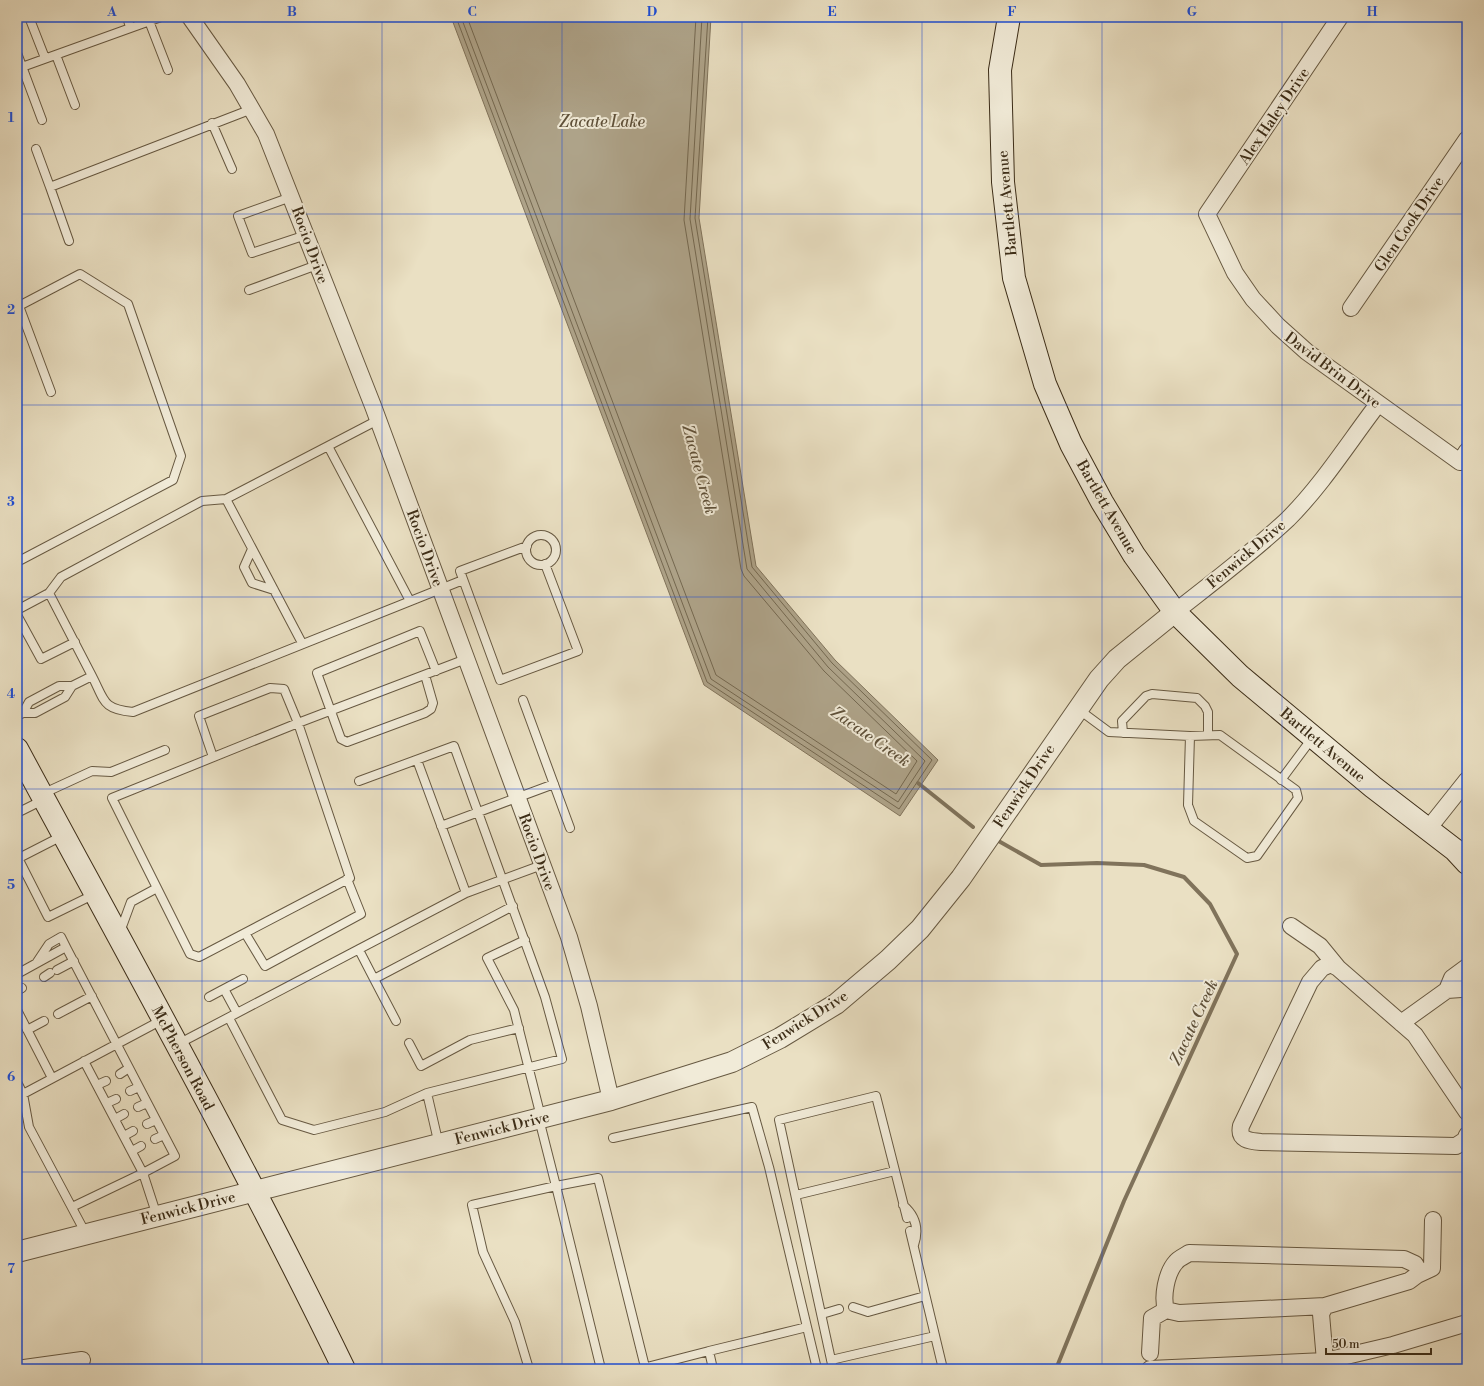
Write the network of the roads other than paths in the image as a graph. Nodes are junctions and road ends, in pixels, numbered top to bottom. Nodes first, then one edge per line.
1 (29, 17) edge
2 (126, 17) edge
3 (161, 17) edge
4 (190, 17) edge
5 (1009, 17) edge
6 (1340, 17) edge
7 (149, 21) junction
8 (130, 28) junction
9 (17, 53) edge
10 (56, 55) junction
11 (45, 58) junction
12 (22, 67) junction
13 (168, 70) dead end
14 (75, 105) dead end
15 (252, 109) junction
16 (42, 120) dead end
17 (212, 123) junction
18 (1467, 139) edge
19 (36, 149) dead end
20 (232, 169) dead end
21 (50, 187) junction
22 (291, 197) junction
23 (1207, 214) joint
24 (306, 235) junction
25 (69, 241) dead end
26 (317, 265) junction
27 (249, 290) dead end
28 (18, 306) edge
29 (1350, 308) dead end
30 (51, 392) dead end
31 (1378, 404) junction
32 (378, 420) junction
33 (328, 446) junction
34 (1463, 456) edge
35 (226, 499) junction
36 (526, 546) junction
37 (252, 549) junction
38 (17, 562) edge
39 (545, 564) junction
40 (463, 580) junction
41 (440, 589) junction
42 (274, 590) junction
43 (49, 593) junction
44 (410, 601) junction
45 (17, 610) edge
46 (1175, 612) junction
47 (17, 615) edge
48 (74, 642) junction
49 (302, 643) junction
50 (466, 659) junction
51 (436, 671) junction
52 (424, 675) junction
53 (92, 676) junction
54 (72, 686) junction
55 (523, 700) dead end
56 (1078, 708) junction
57 (332, 710) junction
58 (20, 714) edge
59 (298, 723) junction
60 (1123, 733) junction
61 (1190, 736) junction
62 (1208, 736) junction
63 (1314, 737) junction
64 (17, 749) edge
65 (165, 750) dead end
66 (213, 757) junction
67 (417, 760) junction
68 (1281, 780) junction
69 (1467, 780) edge
70 (359, 781) dead end
71 (554, 784) junction
72 (43, 797) junction
73 (518, 798) junction
74 (479, 812) junction
75 (17, 813) edge
76 (441, 826) junction
77 (570, 828) dead end
78 (1428, 830) junction
79 (63, 835) junction
80 (17, 858) edge
81 (1467, 863) edge
82 (542, 865) junction
83 (347, 879) junction
84 (503, 880) junction
85 (157, 888) junction
86 (466, 893) junction
87 (95, 894) junction
88 (512, 906) junction
89 (1291, 926) dead end
90 (245, 933) junction
91 (118, 937) junction
92 (525, 940) junction
93 (359, 950) junction
94 (74, 961) junction
95 (1467, 967) edge
96 (1338, 968) junction
97 (50, 973) dead end
98 (17, 974) edge
99 (243, 979) dead end
100 (374, 979) junction
101 (1467, 985) edge
102 (224, 989) junction
103 (1447, 990) junction
104 (92, 996) junction
105 (209, 997) dead end
106 (17, 1010) edge
107 (237, 1013) junction
108 (58, 1014) dead end
109 (229, 1018) junction
110 (162, 1020) junction
111 (44, 1021) dead end
112 (396, 1021) dead end
113 (1401, 1023) junction
114 (519, 1028) junction
115 (28, 1037) junction
116 (409, 1043) dead end
117 (116, 1044) junction
118 (176, 1045) junction
119 (84, 1061) junction
120 (529, 1067) junction
121 (129, 1068) junction
122 (120, 1074) dead end
123 (52, 1078) junction
124 (106, 1081) dead end
125 (17, 1082) edge
126 (97, 1086) junction
127 (139, 1087) junction
128 (130, 1092) dead end
129 (427, 1093) junction
130 (23, 1094) junction
131 (116, 1098) dead end
132 (611, 1100) junction
133 (107, 1103) junction
134 (147, 1103) junction
135 (138, 1107) dead end
136 (1467, 1112) edge
137 (124, 1114) dead end
138 (115, 1119) junction
139 (540, 1119) junction
140 (156, 1120) junction
141 (147, 1124) dead end
142 (133, 1131) dead end
143 (164, 1135) junction
144 (1467, 1135) edge
145 (124, 1136) junction
146 (613, 1138) dead end
147 (155, 1140) dead end
148 (439, 1145) junction
149 (141, 1146) dead end
150 (132, 1151) junction
151 (895, 1171) junction
152 (144, 1173) junction
153 (556, 1186) junction
154 (255, 1192) junction
155 (796, 1195) junction
156 (903, 1205) junction
157 (72, 1207) junction
158 (157, 1216) junction
159 (907, 1218) dead end
160 (1432, 1220) dead end
161 (910, 1231) dead end
162 (86, 1234) junction
163 (914, 1247) junction
164 (17, 1252) edge
165 (1417, 1275) junction
166 (926, 1296) junction
167 (1325, 1306) junction
168 (853, 1307) dead end
169 (839, 1309) dead end
170 (1166, 1310) junction
171 (822, 1314) junction
172 (1467, 1323) edge
173 (807, 1327) junction
174 (935, 1336) junction
175 (709, 1352) junction
176 (1150, 1353) dead end
177 (82, 1360) dead end
178 (831, 1360) junction
179 (1327, 1366) edge
180 (642, 1368) edge
181 (17, 1369) edge
182 (344, 1369) edge
183 (529, 1369) edge
184 (601, 1369) edge
185 (714, 1369) edge
186 (817, 1369) edge
187 (833, 1369) edge
188 (943, 1369) edge
189 (1150, 1369) edge

1 - 11 lane
2 - 8 lane
3 - 7 lane
4 - 15 street, Rocio Drive
5 - 46 main road, Bartlett Avenue
6 - 23 street, Alex Haley Drive
7 - 8 lane
7 - 13 lane
8 - 10 lane
9 - 12 lane
10 - 11 lane
10 - 14 lane
11 - 12 lane
12 - 16 lane
15 - 17 lane
15 - 22 street, Rocio Drive
17 - 20 lane
17 - 21 lane
18 - 29 street, Glen Cook Drive
19 - 21 lane
21 - 25 lane
22 - 24 street, Rocio Drive
22 - 24 lane
23 - 31 street, David Brin Drive
24 - 26 street, Rocio Drive
26 - 27 lane
26 - 32 street, Rocio Drive
28 - 30 lane
28 - 38 lane
31 - 34 street, David Brin Drive
31 - 46 street, Fenwick Drive
32 - 33 lane
32 - 41 street, Rocio Drive
33 - 35 lane
33 - 44 lane
35 - 37 lane
35 - 43 lane
36 - 39 lane
36 - 39 lane
36 - 40 lane
37 - 42 lane
37 - 42 lane
39 - 40 lane
40 - 41 lane
41 - 44 lane
41 - 50 street, Rocio Drive
42 - 49 lane
43 - 45 lane
43 - 48 lane
44 - 49 lane
46 - 56 street, Fenwick Drive
46 - 63 main road, Bartlett Avenue
47 - 48 lane
48 - 53 lane
49 - 53 lane
50 - 51 lane
50 - 73 street, Rocio Drive
51 - 52 lane
51 - 57 lane
52 - 57 lane
52 - 57 lane
53 - 54 lane
54 - 58 lane
54 - 58 lane
55 - 71 lane
56 - 60 lane
56 - 132 street, Fenwick Drive
57 - 59 lane
59 - 66 lane
59 - 66 lane
59 - 83 lane
60 - 61 lane
60 - 62 lane
61 - 62 lane
61 - 68 lane
62 - 68 lane
63 - 68 lane
63 - 78 main road, Bartlett Avenue
64 - 72 main road, McPherson Road
65 - 72 lane
66 - 85 lane
67 - 70 lane
67 - 74 lane
67 - 76 lane
69 - 78 street
71 - 73 lane
71 - 77 lane
72 - 75 lane
72 - 79 main road, McPherson Road
73 - 74 lane
73 - 82 street, Rocio Drive
74 - 76 lane
74 - 84 lane
76 - 86 lane
78 - 81 main road, Bartlett Avenue
79 - 80 lane
79 - 87 main road, McPherson Road
80 - 87 lane
82 - 84 lane
82 - 132 street, Rocio Drive
83 - 90 lane
83 - 90 lane
84 - 86 lane
84 - 88 lane
85 - 90 lane
85 - 91 lane
86 - 93 lane
87 - 91 main road, McPherson Road
88 - 92 lane
88 - 100 lane
89 - 96 street
91 - 110 main road, McPherson Road
92 - 114 lane
92 - 120 lane
93 - 100 lane
93 - 107 lane
94 - 97 lane
94 - 98 lane
94 - 104 lane
95 - 103 street
96 - 113 street
96 - 144 street
99 - 102 lane
100 - 112 lane
101 - 103 street
102 - 105 lane
102 - 107 lane
103 - 113 street
104 - 108 lane
104 - 117 lane
106 - 115 lane
107 - 109 lane
109 - 118 lane
109 - 129 lane
110 - 117 lane
110 - 118 main road, McPherson Road
111 - 115 lane
113 - 136 street
114 - 116 lane
114 - 120 lane
115 - 123 lane
117 - 119 lane
117 - 121 lane
118 - 154 main road, McPherson Road
119 - 123 lane
119 - 126 lane
120 - 129 lane
120 - 139 lane
121 - 122 lane
121 - 127 lane
123 - 130 lane
124 - 126 lane
125 - 130 lane
126 - 133 lane
127 - 128 lane
127 - 134 lane
129 - 148 lane
130 - 157 lane
131 - 133 lane
132 - 139 street, Fenwick Drive
133 - 138 lane
134 - 135 lane
134 - 140 lane
137 - 138 lane
138 - 145 lane
139 - 148 street, Fenwick Drive
139 - 153 lane
140 - 141 lane
140 - 143 lane
142 - 145 lane
143 - 147 lane
143 - 152 lane
145 - 150 lane
146 - 173 lane
148 - 154 street, Fenwick Drive
149 - 150 lane
150 - 152 lane
151 - 155 lane
151 - 155 lane
151 - 156 lane
152 - 157 lane
152 - 158 lane
153 - 180 lane
153 - 183 lane
153 - 184 lane
154 - 158 street, Fenwick Drive
154 - 182 main road, McPherson Road
155 - 171 lane
156 - 159 lane
156 - 163 lane
157 - 162 lane
158 - 162 street, Fenwick Drive
160 - 165 street
161 - 163 lane
162 - 164 street, Fenwick Drive
163 - 166 lane
165 - 167 street
165 - 170 street
166 - 168 lane
166 - 174 lane
167 - 170 street
167 - 179 street
169 - 171 lane
170 - 176 street
171 - 178 lane
172 - 179 street
173 - 175 lane
173 - 186 lane
174 - 178 lane
174 - 188 lane
175 - 180 lane
175 - 185 lane
177 - 181 street
178 - 187 lane
179 - 189 street

